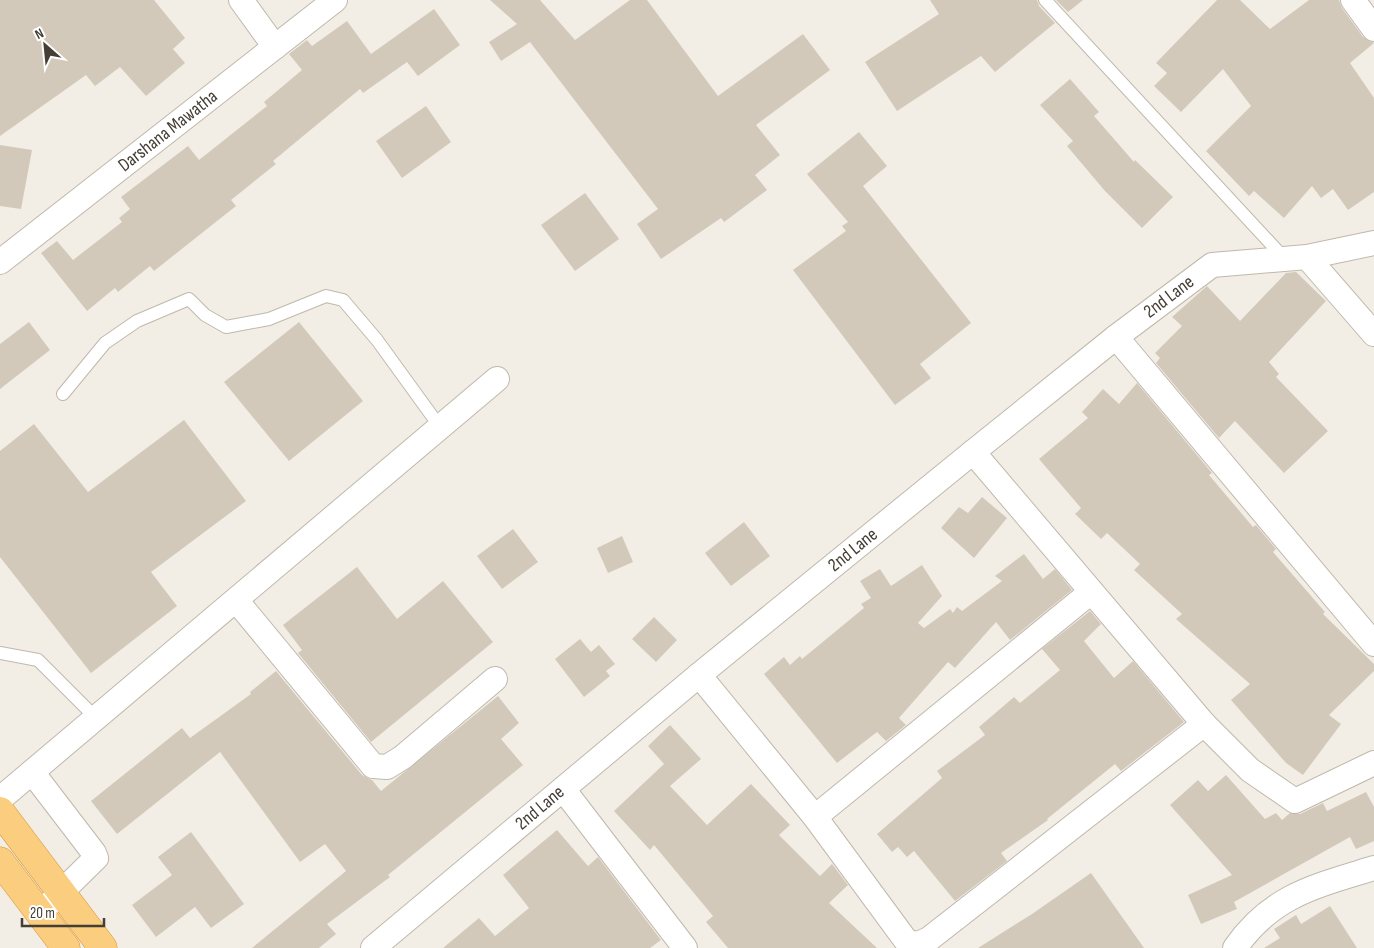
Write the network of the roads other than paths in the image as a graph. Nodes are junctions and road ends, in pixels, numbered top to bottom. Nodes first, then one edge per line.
1 (241, 0) edge
2 (335, 0) edge
3 (1045, 0) edge
4 (1353, 0) edge
5 (1374, 29) edge
6 (275, 47) junction
7 (1374, 243) edge
8 (1296, 258) junction
9 (0, 262) edge
10 (1374, 334) edge
11 (1116, 337) junction
12 (497, 379) dead end
13 (63, 394) dead end
14 (440, 427) junction
15 (973, 452) junction
16 (1091, 592) junction
17 (236, 600) junction
18 (1374, 644) edge
19 (0, 653) edge
20 (699, 675) junction
21 (495, 679) dead end
22 (95, 718) junction
23 (1204, 724) junction
24 (1373, 766) edge
25 (32, 772) junction
26 (563, 789) junction
27 (0, 799) edge
28 (0, 811) edge
29 (815, 817) junction
30 (0, 861) edge
31 (1374, 868) edge
32 (62, 894) junction
33 (40, 913) junction
34 (66, 948) edge
35 (103, 948) edge
36 (373, 948) edge
37 (685, 948) edge
38 (1235, 948) edge

1 - 6 street
2 - 6 street, Darshana Mawatha
3 - 8 lane
4 - 5 street
6 - 9 street, Darshana Mawatha
7 - 8 street, 2nd Lane
8 - 10 street
8 - 11 street, 2nd Lane
11 - 15 street, 2nd Lane
11 - 18 street
12 - 14 street
13 - 14 lane
14 - 17 street
15 - 16 street
15 - 20 street, 2nd Lane
16 - 23 street
16 - 29 street
17 - 21 street
17 - 22 street
19 - 22 lane
20 - 26 street, 2nd Lane
20 - 29 street
22 - 25 street
23 - 24 street
23 - 29 street
25 - 27 street
25 - 32 street
26 - 36 street, 2nd Lane
26 - 37 street
28 - 32 highway
30 - 33 highway
31 - 38 street
32 - 33 street
32 - 35 highway
33 - 34 highway

